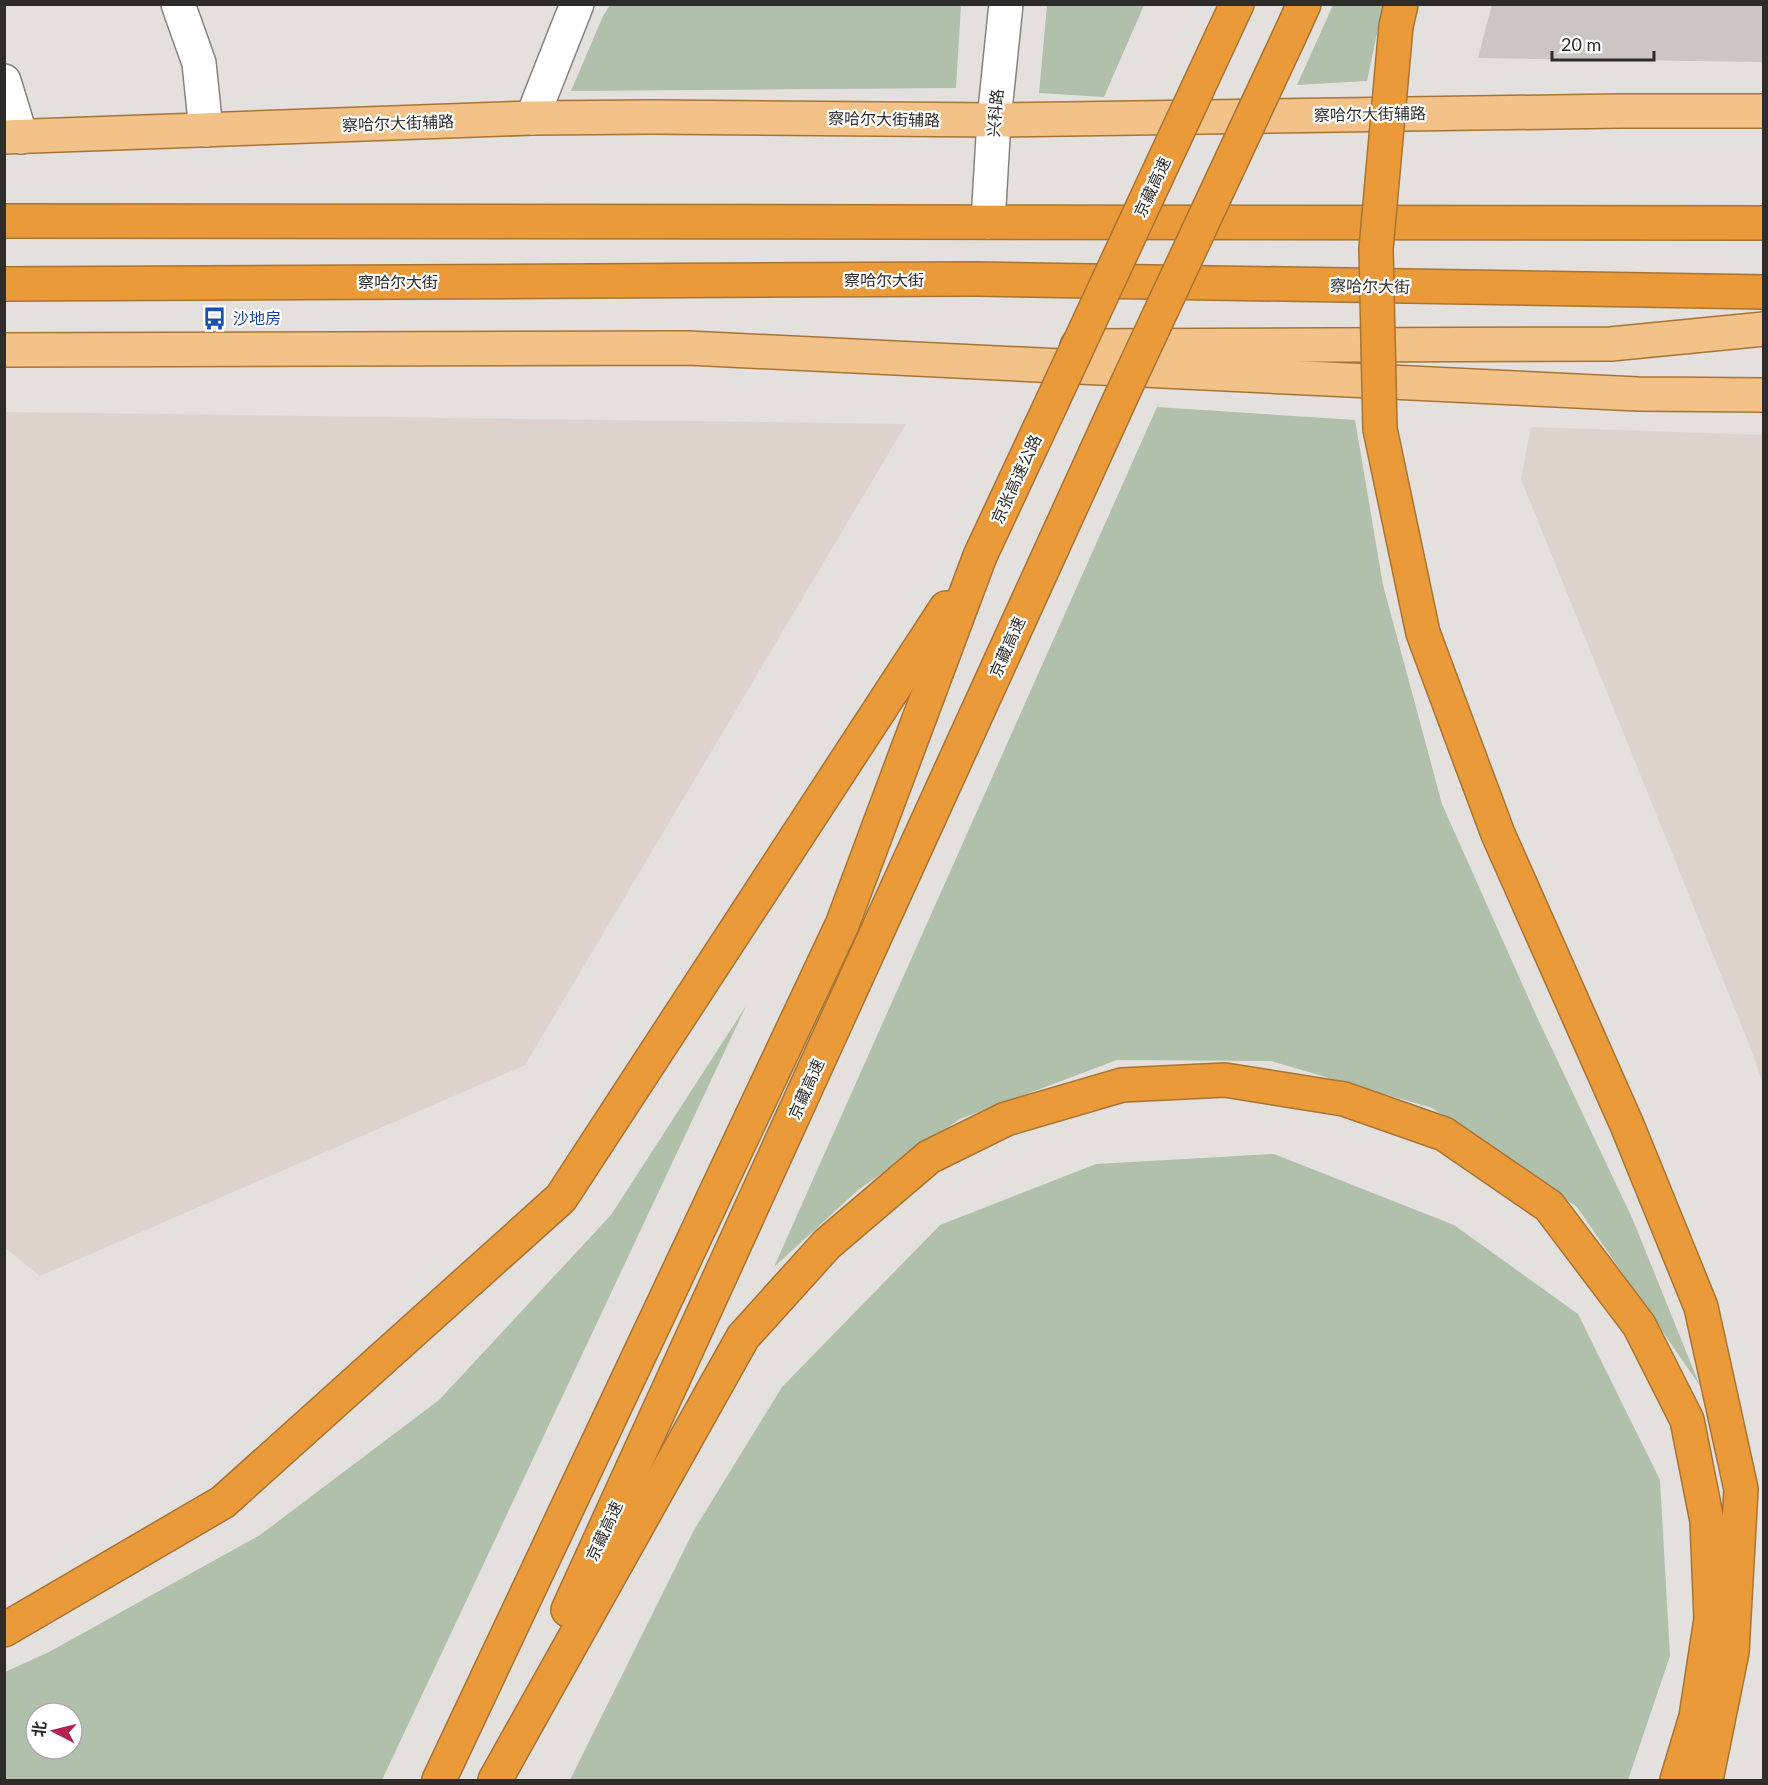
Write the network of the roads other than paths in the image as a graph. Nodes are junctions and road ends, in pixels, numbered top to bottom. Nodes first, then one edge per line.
1 (178, 4) edge
2 (577, 4) edge
3 (1006, 4) edge
4 (1237, 4) edge
5 (1304, 4) edge
6 (1398, 15) edge
7 (4, 81) edge
8 (1764, 111) edge
9 (532, 118) junction
10 (994, 120) junction
11 (206, 130) junction
12 (13, 137) edge
13 (4, 221) edge
14 (988, 222) junction
15 (1764, 223) edge
16 (4, 284) edge
17 (1764, 292) edge
18 (4, 327) edge
19 (1764, 330) edge
20 (688, 348) junction
21 (4, 350) edge
22 (208, 350) junction
23 (1764, 395) edge
24 (1052, 402) joint
25 (980, 556) junction
26 (4, 1630) edge
27 (439, 1780) edge
28 (490, 1780) edge
29 (495, 1780) edge
30 (1677, 1780) edge
31 (1706, 1780) edge

1 - 11 street
2 - 9 street
3 - 10 street, 兴科路
4 - 24 highway, 京藏高速, bridge
5 - 28 highway, 京藏高速, bridge
6 - 31 highway, bridge
7 - 12 street
8 - 10 main road, 察哈尔大街辅路
9 - 10 main road, 察哈尔大街辅路
9 - 11 main road, 察哈尔大街辅路
10 - 14 street, 兴科路
11 - 12 main road, 察哈尔大街辅路
13 - 14 highway
14 - 15 highway
16 - 17 highway, 察哈尔大街
18 - 22 main road
19 - 20 main road
20 - 22 main road
20 - 23 main road
21 - 22 main road
24 - 25 highway, 京张高速公路
25 - 26 highway
25 - 27 highway
29 - 30 highway

